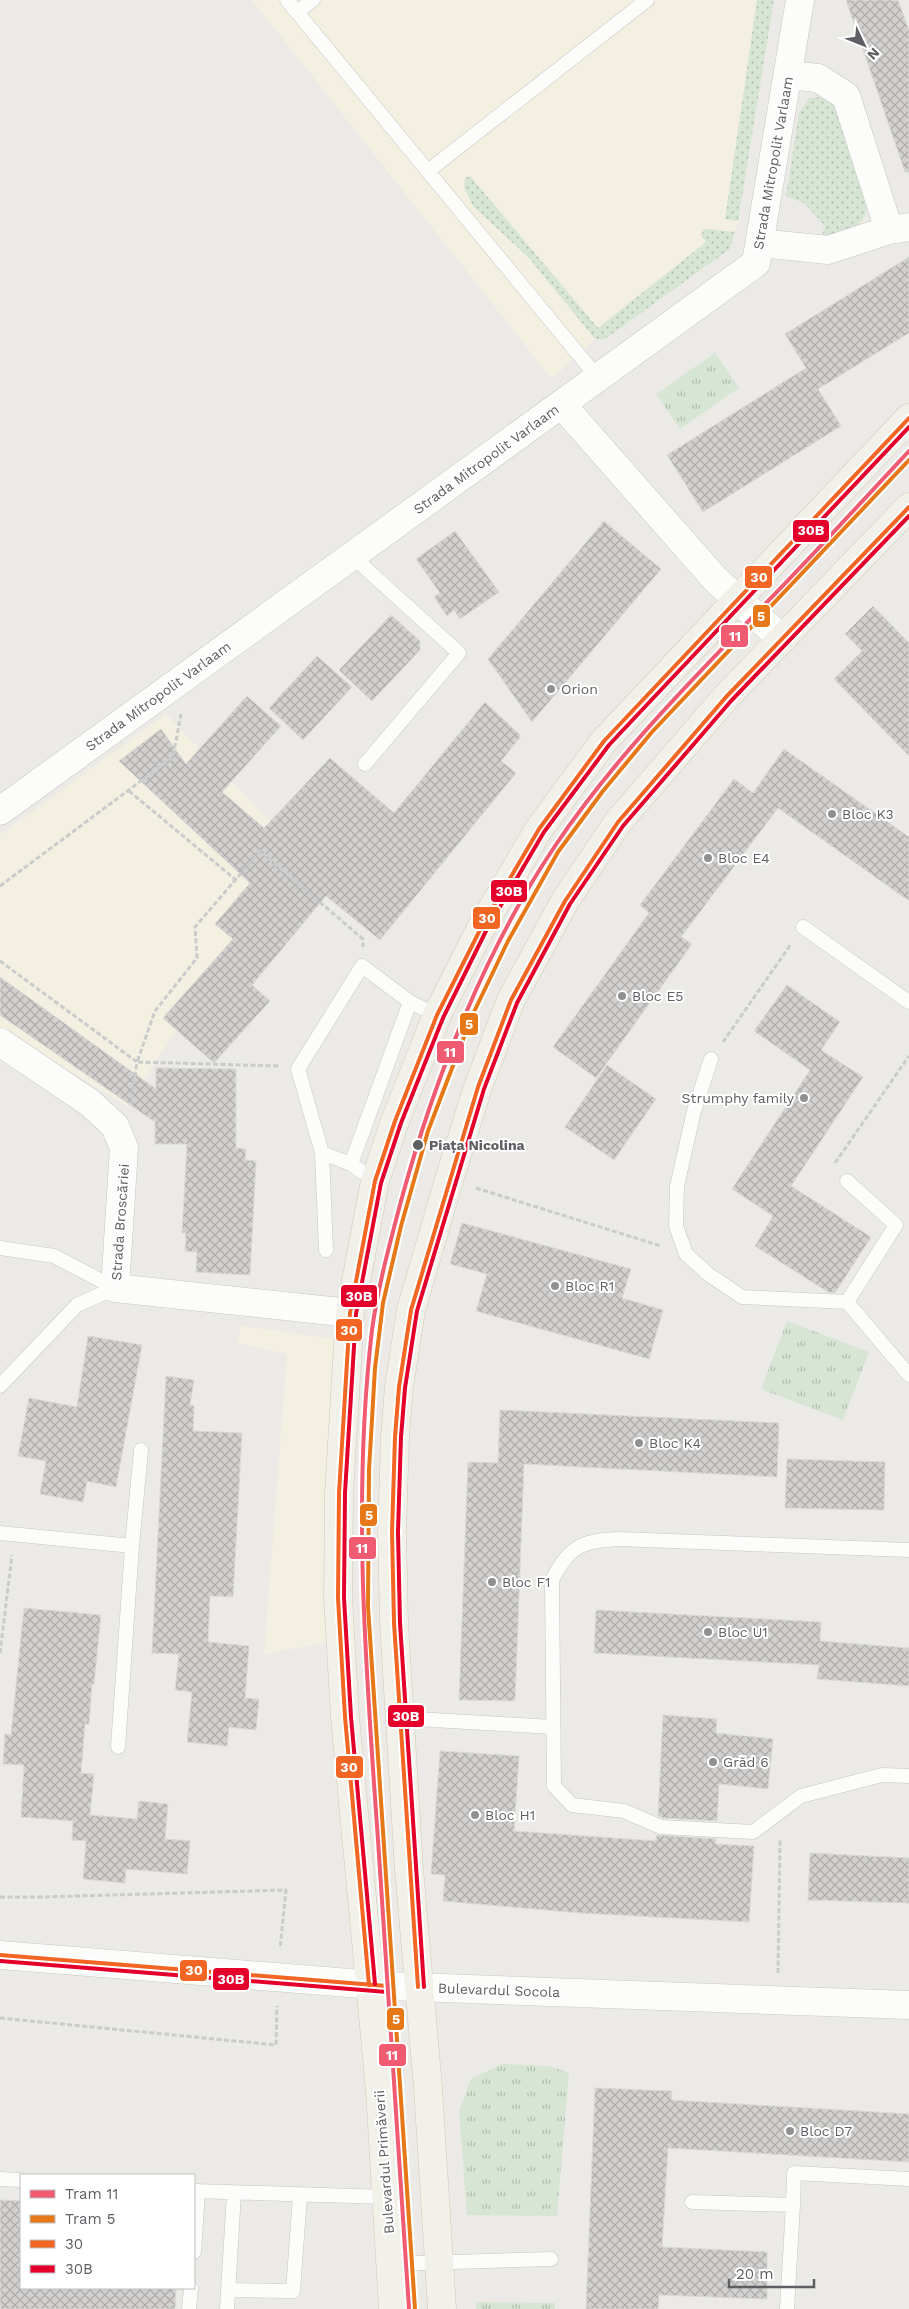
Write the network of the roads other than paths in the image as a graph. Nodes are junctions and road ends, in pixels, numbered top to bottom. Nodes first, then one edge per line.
1 (287, 0) edge
2 (313, 0) edge
3 (647, 0) edge
4 (800, 0) edge
5 (297, 12) junction
6 (788, 75) junction
7 (428, 171) junction
8 (899, 228) edge
9 (760, 243) junction
10 (598, 378) junction
11 (562, 405) junction
12 (909, 418) edge
13 (909, 507) edge
14 (352, 556) junction
15 (738, 600) junction
16 (782, 639) junction
17 (365, 764) dead end
18 (0, 811) edge
19 (803, 927) road end
20 (410, 1002) junction
21 (909, 1002) edge
22 (437, 1015) junction
23 (0, 1042) edge
24 (711, 1059) road end
25 (322, 1153) junction
26 (351, 1164) junction
27 (375, 1181) junction
28 (847, 1181) road end
29 (0, 1248) edge
30 (326, 1250) dead end
31 (115, 1288) junction
32 (847, 1302) junction
33 (350, 1313) junction
34 (909, 1375) edge
35 (0, 1386) edge
36 (141, 1450) dead end
37 (7, 1534) edge
38 (132, 1546) junction
39 (909, 1550) edge
40 (399, 1718) junction
41 (553, 1727) junction
42 (118, 1746) dead end
43 (909, 1776) edge
44 (0, 1955) edge
45 (369, 1984) junction
46 (418, 1987) junction
47 (909, 2005) edge
48 (0, 2179) edge
49 (909, 2179) edge
50 (20, 2180) edge
51 (196, 2191) edge
52 (234, 2193) junction
53 (300, 2196) junction
54 (386, 2197) junction
55 (692, 2202) dead end
56 (793, 2205) junction
57 (195, 2222) edge
58 (551, 2259) dead end
59 (438, 2263) junction
60 (390, 2264) junction
61 (191, 2289) edge
62 (228, 2290) junction
63 (190, 2309) edge
64 (227, 2309) edge
65 (393, 2309) edge
66 (442, 2309) edge
67 (787, 2309) edge

1 - 5 lane
2 - 5 lane
3 - 7 lane
4 - 6 street, Strada Mitropolit Varlaam
5 - 7 lane
6 - 8 street
6 - 9 street, Strada Mitropolit Varlaam
7 - 10 lane
8 - 9 street
9 - 10 street, Strada Mitropolit Varlaam
10 - 11 street, Strada Mitropolit Varlaam
11 - 14 street, Strada Mitropolit Varlaam
11 - 15 street
12 - 15 main road, Bulevardul Primăverii
13 - 16 main road
14 - 17 lane
14 - 18 street, Strada Mitropolit Varlaam
15 - 16 street
15 - 22 main road, Bulevardul Primăverii
16 - 40 main road
19 - 21 lane
20 - 22 lane
20 - 25 lane
20 - 26 lane
22 - 27 main road, Bulevardul Primăverii
23 - 31 street, Strada Broscăriei
24 - 32 lane
25 - 26 lane
25 - 30 lane
26 - 27 lane
27 - 33 main road, Bulevardul Primăverii
28 - 32 lane
29 - 31 lane
31 - 33 street, Strada Broscăriei
31 - 35 lane
32 - 34 lane
33 - 45 main road, Bulevardul Primăverii
36 - 38 lane
37 - 38 lane
38 - 42 lane
39 - 41 lane
40 - 41 lane
40 - 46 main road
41 - 43 lane
44 - 45 street, Bulevardul Socola
45 - 46 street, Bulevardul Socola
45 - 54 main road, Bulevardul Primăverii
46 - 47 street, Bulevardul Socola
46 - 59 main road
48 - 50 lane
49 - 56 lane
51 - 52 lane
51 - 57 lane
52 - 53 lane
52 - 62 lane
53 - 54 lane
53 - 62 lane
54 - 60 main road, Bulevardul Primăverii
55 - 56 lane
56 - 67 lane
58 - 59 lane
59 - 60 lane
59 - 66 main road
60 - 65 main road, Bulevardul Primăverii
61 - 63 lane
62 - 64 lane

